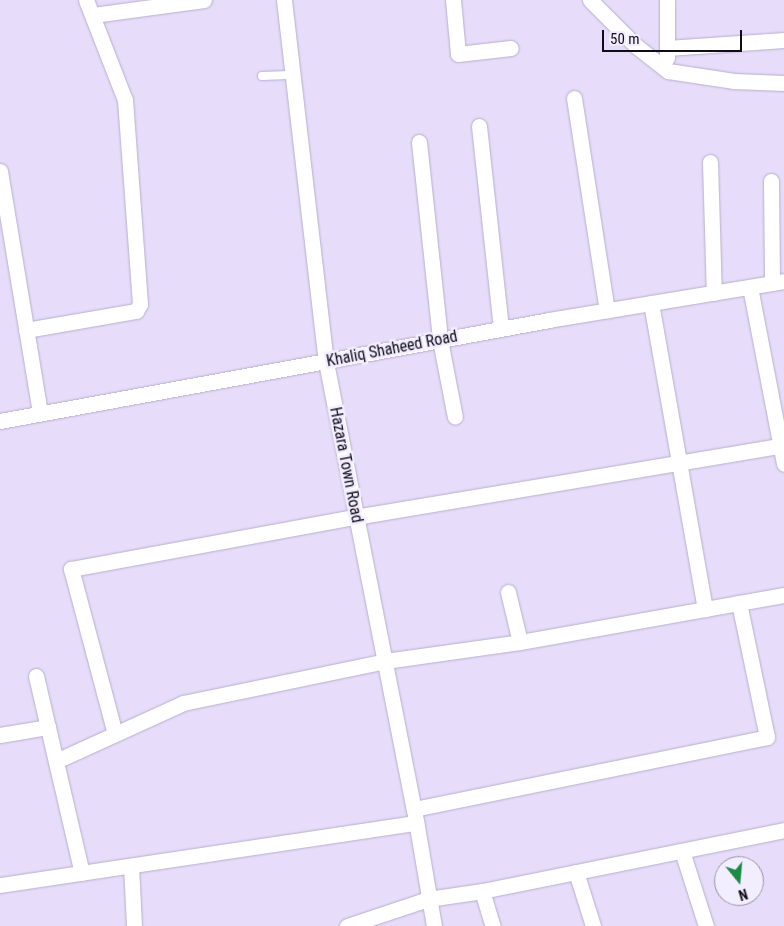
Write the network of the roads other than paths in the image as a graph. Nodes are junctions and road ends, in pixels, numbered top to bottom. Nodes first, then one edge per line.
1 (86, 0) edge
2 (204, 0) edge
3 (284, 0) edge
4 (453, 0) edge
5 (590, 0) edge
6 (667, 0) edge
7 (93, 15) junction
8 (784, 40) edge
9 (511, 48) dead end
10 (666, 48) junction
11 (668, 71) junction
12 (295, 75) junction
13 (262, 76) dead end
14 (784, 83) edge
15 (574, 98) dead end
16 (479, 126) dead end
17 (419, 142) dead end
18 (710, 162) dead end
19 (0, 171) edge
20 (771, 182) dead end
21 (778, 282) edge
22 (750, 287) junction
23 (714, 293) junction
24 (651, 303) junction
25 (607, 310) junction
26 (501, 329) junction
27 (26, 330) junction
28 (440, 340) junction
29 (326, 362) junction
30 (40, 413) junction
31 (455, 417) dead end
32 (0, 421) edge
33 (782, 446) edge
34 (679, 463) junction
35 (784, 464) edge
36 (355, 517) junction
37 (508, 592) dead end
38 (784, 595) edge
39 (739, 603) junction
40 (705, 609) junction
41 (520, 642) junction
42 (385, 661) junction
43 (36, 676) dead end
44 (48, 727) junction
45 (115, 734) junction
46 (0, 735) edge
47 (56, 761) junction
48 (415, 816) junction
49 (784, 830) edge
50 (682, 851) junction
51 (131, 866) junction
52 (576, 872) junction
53 (82, 873) junction
54 (0, 885) edge
55 (482, 892) junction
56 (428, 899) junction
57 (134, 926) edge
58 (348, 926) edge
59 (434, 926) edge
60 (493, 926) edge
61 (593, 926) edge
62 (706, 926) edge

1 - 7 street
2 - 7 street
3 - 12 street, Hazara Town Road
4 - 9 street
5 - 11 street
6 - 10 street
7 - 27 street
8 - 10 street
10 - 11 street
11 - 14 street
12 - 13 lane
12 - 29 street, Hazara Town Road
15 - 25 street
16 - 26 street
17 - 28 street
18 - 23 street
19 - 27 street
20 - 21 street
21 - 22 street, Khaliq Shaheed Road
22 - 23 street, Khaliq Shaheed Road
22 - 33 street
23 - 24 street, Khaliq Shaheed Road
24 - 25 street, Khaliq Shaheed Road
24 - 34 street
25 - 26 street, Khaliq Shaheed Road
26 - 28 street, Khaliq Shaheed Road
27 - 30 street
28 - 29 street, Khaliq Shaheed Road
28 - 31 street
29 - 30 street, Khaliq Shaheed Road
29 - 36 street, Hazara Town Road
30 - 32 street, Khaliq Shaheed Road
33 - 34 street
33 - 35 street
34 - 36 street
34 - 40 street
36 - 42 street, Hazara Town Road
36 - 45 street
37 - 41 street
38 - 39 street
39 - 40 street
39 - 48 street
40 - 41 street
41 - 42 street
42 - 45 street
42 - 48 street, Hazara Town Road
43 - 44 street
44 - 46 street
44 - 47 street
45 - 47 street
47 - 53 street
48 - 51 street
48 - 56 street, Hazara Town Road
49 - 50 street
50 - 52 street
50 - 62 street
51 - 53 street
51 - 57 street
52 - 55 street
52 - 61 street
53 - 54 street
55 - 56 street
55 - 60 street
56 - 58 street
56 - 59 street, Hazara Town Road

